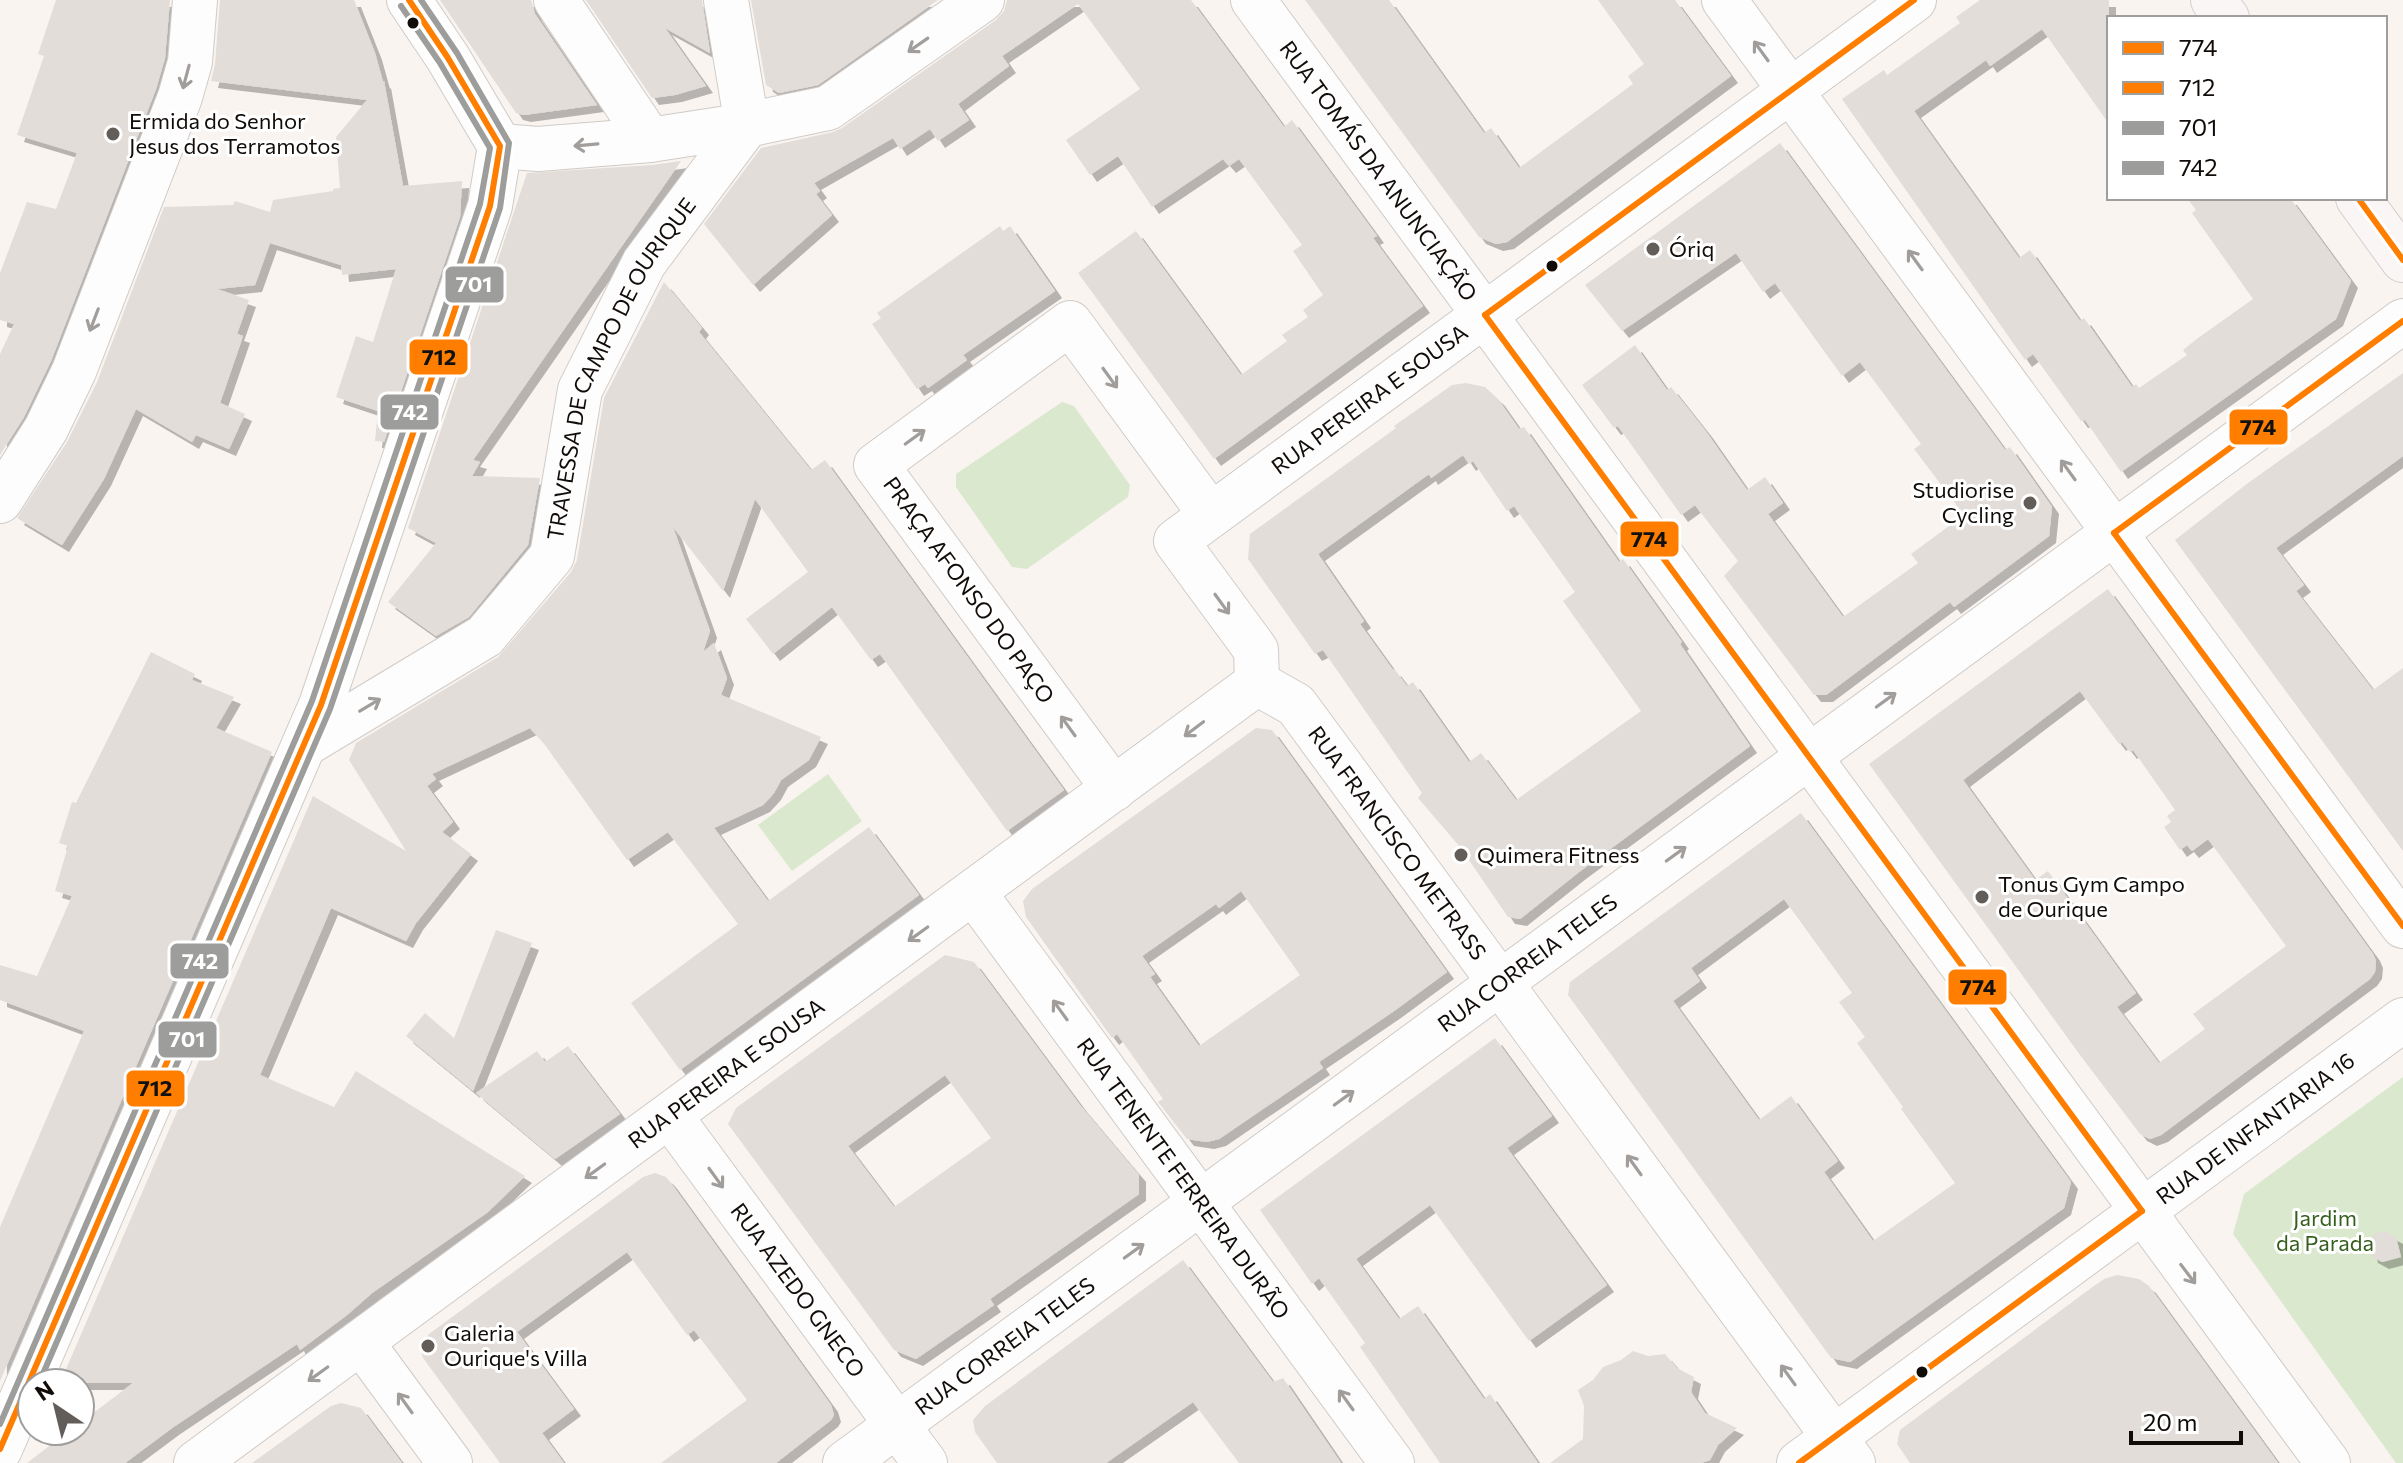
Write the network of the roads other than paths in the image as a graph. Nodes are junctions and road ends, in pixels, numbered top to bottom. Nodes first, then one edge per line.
1 (195, 0) edge
2 (409, 0) edge
3 (556, 0) edge
4 (726, 0) edge
5 (982, 0) edge
6 (1253, 0) edge
7 (1724, 0) edge
8 (1914, 0) edge
9 (2213, 0) edge
10 (2225, 16) edge
11 (1790, 91) junction
12 (747, 125) junction
13 (650, 140) junction
14 (500, 146) junction
15 (2359, 200) edge
16 (2403, 260) edge
17 (1485, 315) junction
18 (2403, 321) edge
19 (0, 501) edge
20 (1211, 515) junction
21 (2114, 533) junction
22 (1257, 683) junction
23 (304, 745) junction
24 (1809, 757) junction
25 (1114, 789) junction
26 (974, 893) junction
27 (2403, 926) edge
28 (1500, 983) junction
29 (2403, 1020) edge
30 (670, 1116) junction
31 (1201, 1202) junction
32 (2142, 1211) junction
33 (361, 1342) junction
34 (897, 1425) junction
35 (0, 1449) edge
36 (1844, 1450) edge
37 (196, 1463) edge
38 (450, 1463) edge
39 (845, 1463) edge
40 (925, 1463) edge
41 (1392, 1463) edge
42 (1799, 1463) edge
43 (2328, 1463) edge

1 -> 19 street
2 - 14 street
3 - 13 street
4 - 12 street
5 -> 12 street
6 - 17 street, RUA TOMÁS DA ANUNCIAÇÃO
11 -> 7 street
8 - 11 street, RUA PEREIRA E SOUSA
9 - 10 main road
11 - 17 street, RUA PEREIRA E SOUSA
21 -> 11 street
12 - 13 street
23 -> 12 street, TRAVESSA DE CAMPO DE OURIQUE
13 -> 14 street
14 - 23 street
15 - 16 main road
17 - 20 street, RUA PEREIRA E SOUSA
17 - 24 street, RUA TOMÁS DA ANUNCIAÇÃO
18 - 21 street, RUA CORREIA TELES
20 -> 22 street
25 -> 20 street, PRAÇA AFONSO DO PAÇO
24 -> 21 street, RUA CORREIA TELES
21 - 27 street
22 -> 25 street, RUA PEREIRA E SOUSA
22 - 28 street, RUA FRANCISCO METRASS
23 - 35 street
28 -> 24 street, RUA CORREIA TELES
24 - 32 street, RUA TOMÁS DA ANUNCIAÇÃO
25 - 26 street, RUA PEREIRA E SOUSA
26 -> 30 street, RUA PEREIRA E SOUSA
31 -> 26 street, RUA TENENTE FERREIRA DURÃO
31 -> 28 street, RUA CORREIA TELES
36 -> 28 street, RUA FRANCISCO METRASS
29 - 32 street, RUA DE INFANTARIA 16
30 -> 33 street, RUA PEREIRA E SOUSA
30 -> 34 street, RUA AZEDO GNECO
34 -> 31 street, RUA CORREIA TELES
41 -> 31 street, RUA TENENTE FERREIRA DURÃO
32 - 36 street, RUA DE INFANTARIA 16
32 -> 43 street, RUA TOMÁS DA ANUNCIAÇÃO
33 -> 37 street, RUA PEREIRA E SOUSA
38 -> 33 street
34 - 39 street, RUA CORREIA TELES
34 - 40 street, RUA AZEDO GNECO
36 - 42 street, RUA DE INFANTARIA 16

